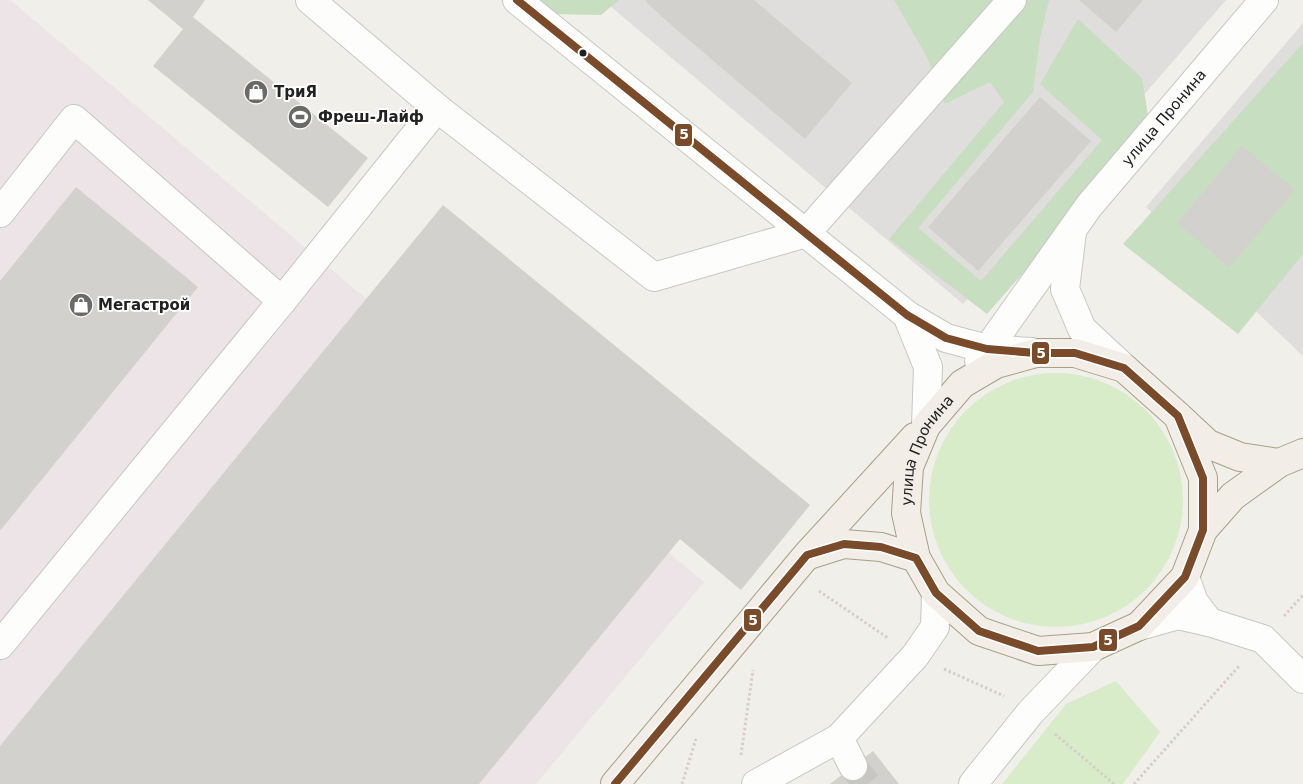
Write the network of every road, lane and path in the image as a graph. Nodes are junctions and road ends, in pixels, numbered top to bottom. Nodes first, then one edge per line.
1 (310, 0) edge
2 (518, 0) edge
3 (1012, 0) edge
4 (1264, 0) edge
5 (437, 108) junction
6 (0, 213) edge
7 (1072, 230) junction
8 (806, 233) junction
9 (282, 301) junction
10 (907, 315) junction
11 (987, 349) junction
12 (1036, 353) junction
13 (1124, 368) junction
14 (962, 384) junction
15 (1178, 416) junction
16 (926, 426) junction
17 (1291, 458) edge
18 (1203, 530) junction
19 (807, 555) junction
20 (916, 558) junction
21 (1185, 577) junction
22 (818, 591) dead end
23 (936, 593) junction
24 (1303, 595) edge
25 (1209, 622) junction
26 (1139, 626) junction
27 (1263, 639) junction
28 (0, 645) edge
29 (1093, 647) junction
30 (915, 656) junction
31 (754, 664) dead end
32 (1303, 679) edge
33 (1030, 713) junction
34 (839, 738) junction
35 (740, 760) dead end
36 (853, 766) tunnel mouth
37 (615, 784) edge
38 (756, 784) edge
39 (973, 784) edge
40 (1114, 784) edge
41 (1134, 784) edge

1 - 5 street
2 - 8 street
3 - 8 street
4 - 7 street, улица Пронина
5 - 8 street
5 - 9 street
6 - 9 street
7 - 11 street, улица Пронина
7 - 13 street
8 - 10 street
9 - 28 street
10 - 11 street
10 - 16 street
11 - 12 street
11 - 14 street, улица Пронина
12 - 13 main road, улица Пронина
12 - 14 main road, улица Пронина
13 - 15 main road, улица Пронина
14 - 16 main road, улица Пронина
15 - 17 main road
15 - 18 main road, улица Пронина
16 - 19 main road
16 - 20 main road, улица Пронина
17 - 18 main road, улица Пронина
18 - 21 main road, улица Пронина
19 - 20 main road
19 - 37 main road
20 - 23 main road, улица Пронина
21 - 25 street
21 - 26 main road, улица Пронина
22 - 30 path
23 - 29 main road, улица Пронина
23 - 30 street
24 - 27 path
25 - 26 street
25 - 27 street
26 - 29 main road, улица Пронина
27 - 32 street
27 - 41 path
29 - 33 street
30 - 33 path
30 - 34 street
31 - 35 path
33 - 39 street
33 - 40 path
34 - 36 street
34 - 38 street

